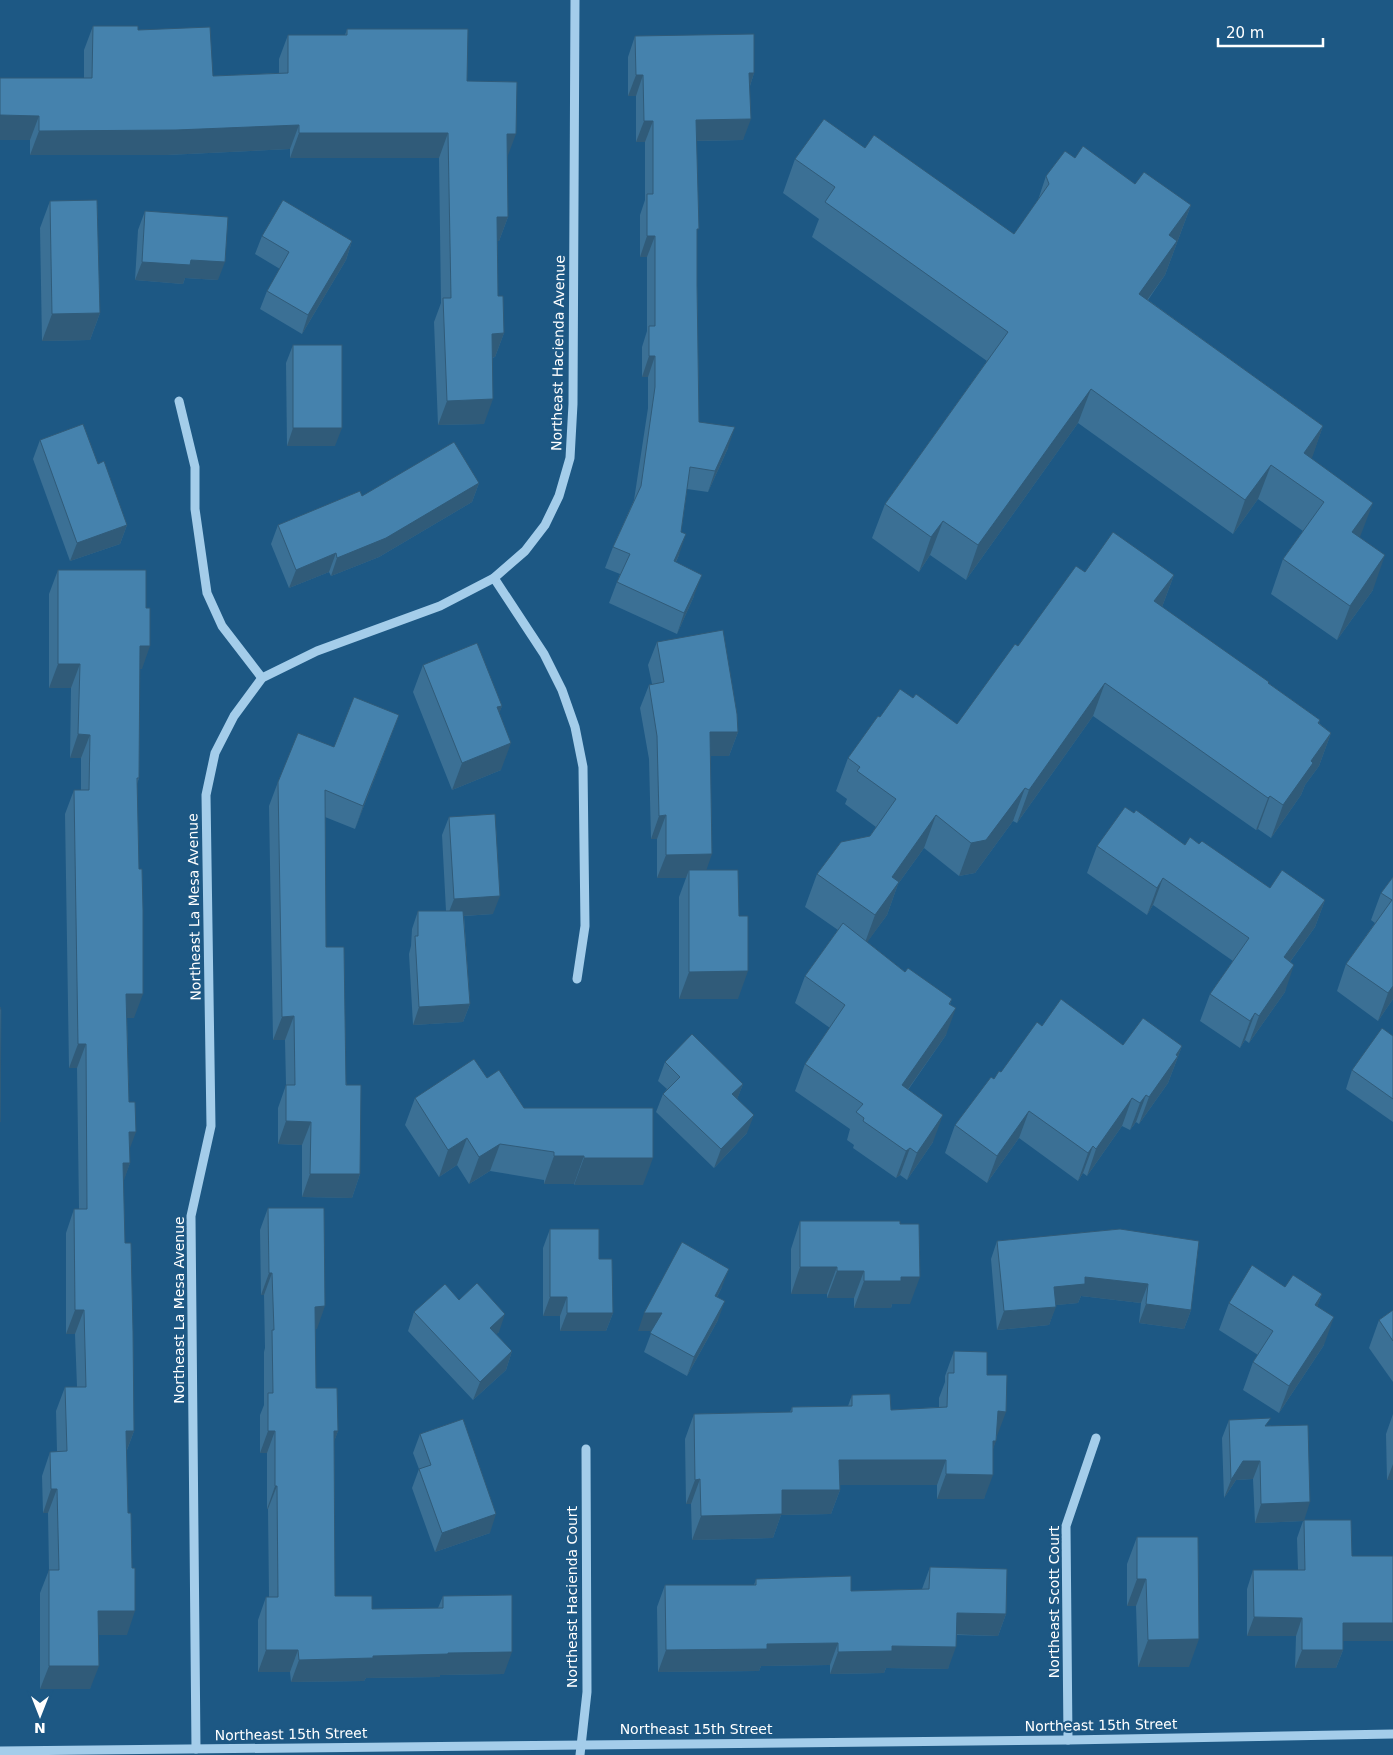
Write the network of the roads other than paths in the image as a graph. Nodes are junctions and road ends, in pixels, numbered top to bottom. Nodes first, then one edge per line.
1 (575, 0) edge
2 (179, 401) dead end
3 (494, 578) junction
4 (262, 678) junction
5 (577, 979) dead end
6 (1096, 1438) dead end
7 (586, 1449) dead end
8 (1393, 1734) edge
9 (1068, 1740) junction
10 (582, 1744) junction
11 (196, 1749) junction
12 (0, 1751) edge
13 (580, 1755) edge

1 - 3 street, Northeast Hacienda Avenue
2 - 4 street
3 - 4 street, Northeast Hacienda Avenue
3 - 5 street
4 - 11 street, Northeast La Mesa Avenue
6 - 9 street, Northeast Scott Court
7 - 10 street, Northeast Hacienda Court
8 - 9 street, Northeast 15th Street
9 - 10 street, Northeast 15th Street
10 - 11 street, Northeast 15th Street
10 - 13 street
11 - 12 street, Northeast 15th Street

